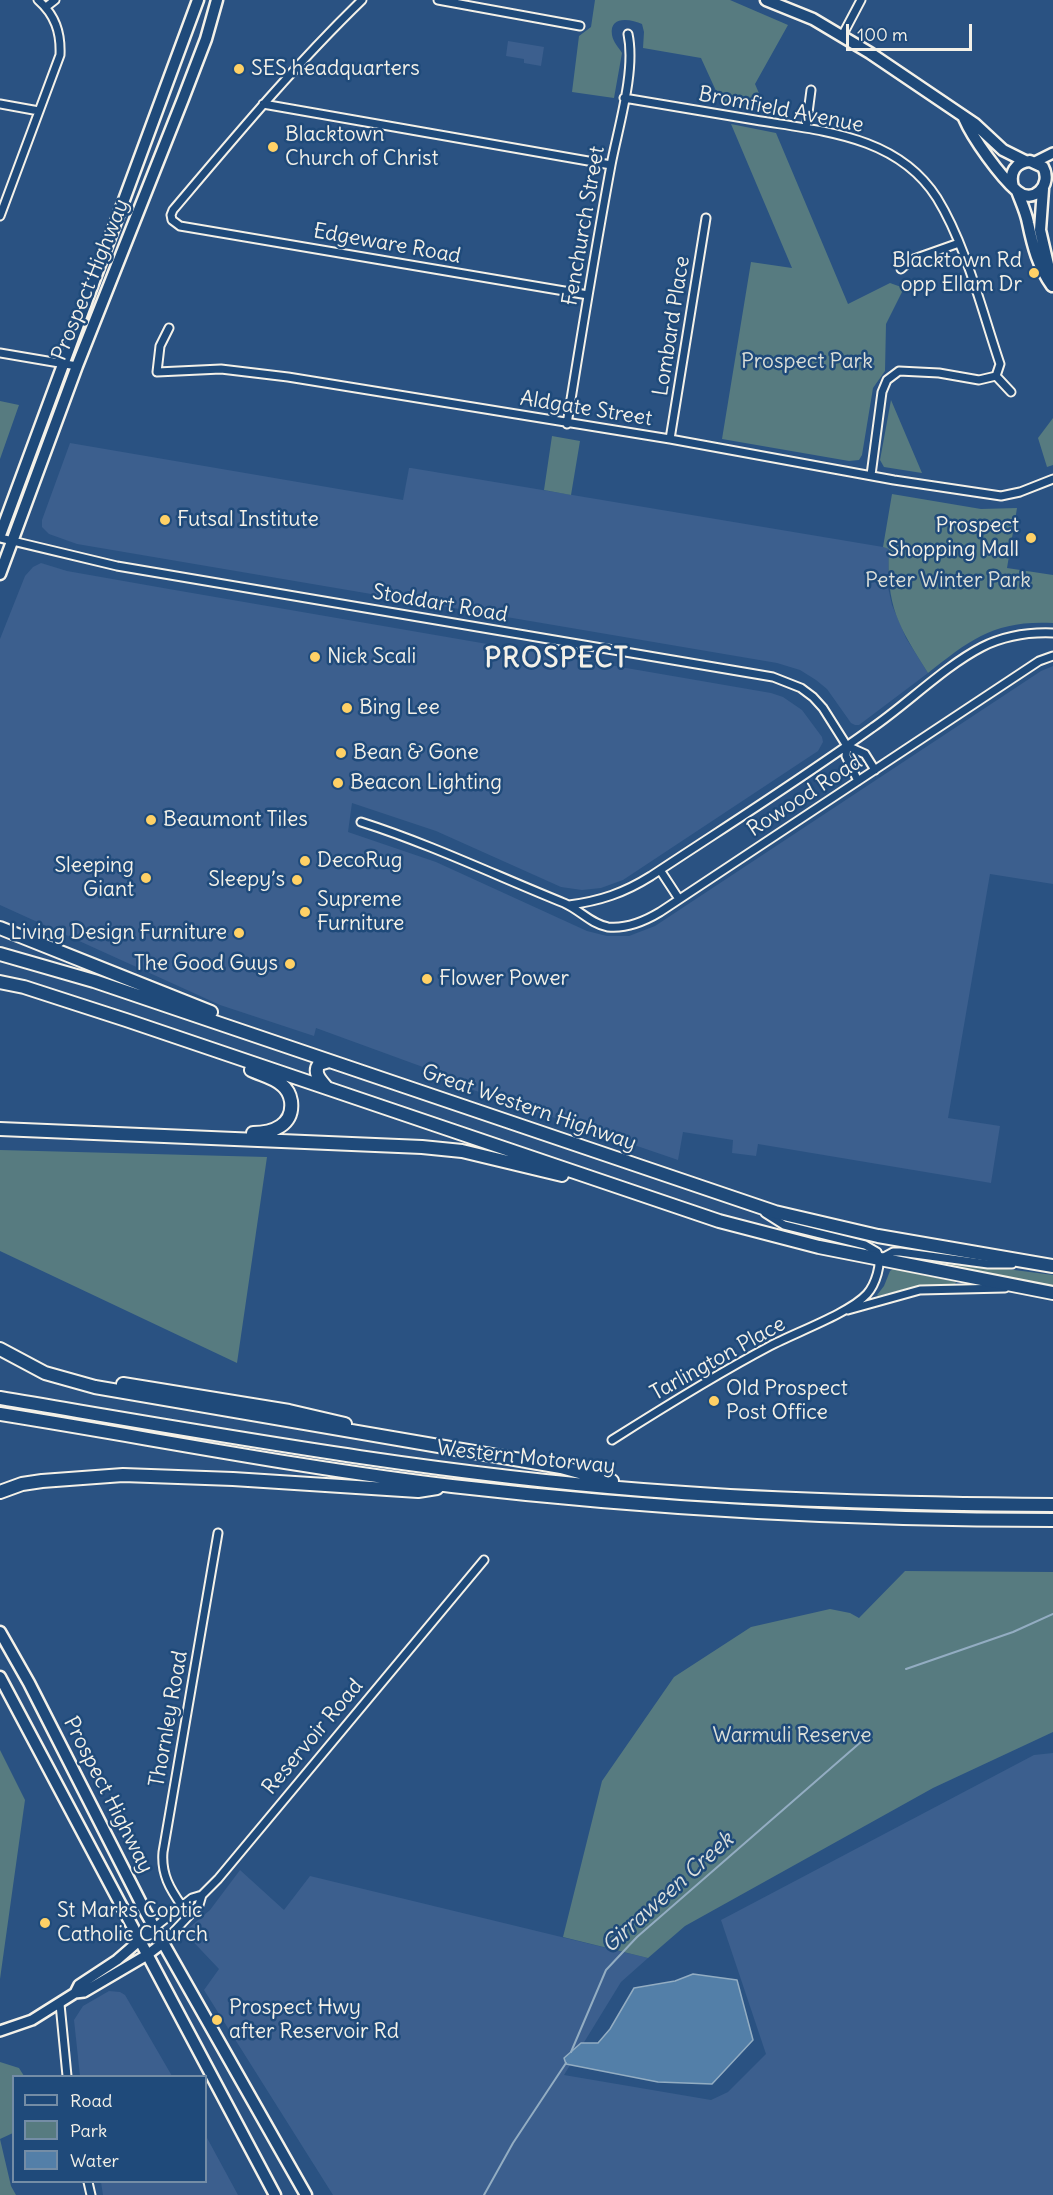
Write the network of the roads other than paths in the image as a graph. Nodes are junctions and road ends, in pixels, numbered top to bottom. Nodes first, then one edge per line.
1 (38, 0) edge
2 (55, 0) edge
3 (198, 0) edge
4 (217, 0) edge
5 (362, 0) edge
6 (438, 0) edge
7 (766, 0) edge
8 (861, 0) edge
9 (46, 7) junction
10 (580, 26) dead end
11 (628, 34) dead end
12 (842, 36) junction
13 (811, 90) dead end
14 (624, 98) junction
15 (0, 104) edge
16 (263, 104) junction
17 (39, 111) junction
18 (964, 118) junction
19 (806, 128) junction
20 (1053, 153) edge
21 (1030, 161) junction
22 (611, 165) junction
23 (1047, 181) edge
24 (1015, 189) junction
25 (0, 216) edge
26 (706, 218) dead end
27 (959, 243) junction
28 (901, 269) dead end
29 (1053, 287) edge
30 (588, 296) junction
31 (169, 328) dead end
32 (0, 353) edge
33 (62, 363) junction
34 (77, 366) junction
35 (996, 376) junction
36 (1011, 392) dead end
37 (567, 424) junction
38 (670, 439) junction
39 (871, 475) junction
40 (1053, 479) edge
41 (0, 537) edge
42 (13, 542) junction
43 (0, 574) edge
44 (1053, 633) edge
45 (1053, 656) edge
46 (847, 746) junction
47 (875, 770) junction
48 (858, 781) junction
49 (361, 822) dead end
50 (660, 870) junction
51 (679, 899) junction
52 (569, 905) junction
53 (0, 928) edge
54 (0, 954) edge
55 (0, 982) edge
56 (178, 1038) junction
57 (274, 1042) junction
58 (329, 1061) junction
59 (328, 1088) junction
60 (0, 1124) edge
61 (0, 1129) edge
62 (638, 1194) junction
63 (752, 1205) junction
64 (879, 1260) junction
65 (1048, 1265) edge
66 (1023, 1288) junction
67 (1053, 1293) edge
68 (843, 1311) junction
69 (0, 1349) edge
70 (0, 1398) edge
71 (0, 1414) edge
72 (612, 1440) dead end
73 (450, 1485) junction
74 (643, 1490) junction
75 (0, 1492) edge
76 (1053, 1505) edge
77 (1053, 1520) edge
78 (218, 1533) dead end
79 (484, 1560) dead end
80 (0, 1632) edge
81 (0, 1677) edge
82 (202, 1895) junction
83 (182, 1906) junction
84 (155, 1927) junction
85 (139, 1941) junction
86 (164, 1942) junction
87 (147, 1955) junction
88 (75, 1993) junction
89 (60, 2004) junction
90 (0, 2031) edge
91 (67, 2075) edge
92 (275, 2195) edge
93 (306, 2195) edge

1 - 9 street
2 - 9 street
3 - 33 main road, Prospect Highway
4 - 34 main road, Prospect Highway
5 - 16 street
6 - 10 street
7 - 12 main road
8 - 12 street
9 - 17 street
11 - 14 street, Fenchurch Street
12 - 18 main road
13 - 19 street
14 - 19 street, Bromfield Avenue
14 - 22 street, Fenchurch Street
15 - 17 street
16 - 22 street
16 - 30 street, Edgeware Road
17 - 25 street
18 - 21 main road
18 - 24 main road
19 - 27 street, Bromfield Avenue
20 - 21 street
21 - 23 main road
21 - 24 main road
22 - 30 street, Fenchurch Street
23 - 24 main road
23 - 29 main road
24 - 29 main road
26 - 38 street, Lombard Place
27 - 28 street
27 - 35 street, Bromfield Avenue
30 - 37 street, Fenchurch Street
31 - 37 street, Aldgate Street
32 - 33 street
33 - 34 street
33 - 41 main road, Prospect Highway
34 - 42 main road, Prospect Highway
35 - 36 street
35 - 39 street
37 - 38 street, Aldgate Street
38 - 39 street, Aldgate Street
39 - 40 street, Aldgate Street
41 - 42 street, Stoddart Road
42 - 43 main road, Prospect Highway
42 - 46 street, Stoddart Road
44 - 46 street, Rowood Road
45 - 47 street, Rowood Road
46 - 47 street, Stoddart Road
46 - 48 street, Stoddart Road
46 - 50 street, Rowood Road
47 - 48 street, Rowood Road
48 - 51 street, Rowood Road
49 - 52 street, Rowood Road
50 - 51 street
50 - 52 street, Rowood Road
51 - 52 street, Rowood Road
53 - 57 highway
54 - 57 highway, Great Western Highway
55 - 56 highway
56 - 59 highway
56 - 60 highway
57 - 58 highway, Great Western Highway
58 - 59 highway
58 - 63 highway, Great Western Highway
59 - 62 highway
61 - 62 highway
62 - 64 highway
63 - 64 street
63 - 65 highway, Great Western Highway
64 - 65 street
64 - 66 highway
64 - 68 street, Tarlington Place
66 - 67 highway
66 - 68 street, Tarlington Place
68 - 72 street, Tarlington Place
69 - 74 highway
70 - 74 highway, Western Motorway
71 - 73 highway, Western Motorway
73 - 75 highway
73 - 77 highway, Western Motorway
74 - 76 highway, Western Motorway
78 - 83 street, Thornley Road
79 - 82 street, Reservoir Road
80 - 84 main road, Prospect Highway
81 - 85 main road, Prospect Highway
82 - 83 street, Reservoir Road
82 - 86 street, Reservoir Road
83 - 84 street, Reservoir Road
84 - 85 street, Reservoir Road
84 - 86 main road, Prospect Highway
85 - 87 main road, Prospect Highway
85 - 88 street, Reservoir Road
86 - 87 street, Reservoir Road
86 - 93 main road, Prospect Highway
87 - 88 street, Reservoir Road
87 - 92 main road, Prospect Highway
88 - 89 street, Reservoir Road
89 - 90 street, Reservoir Road
89 - 91 street

